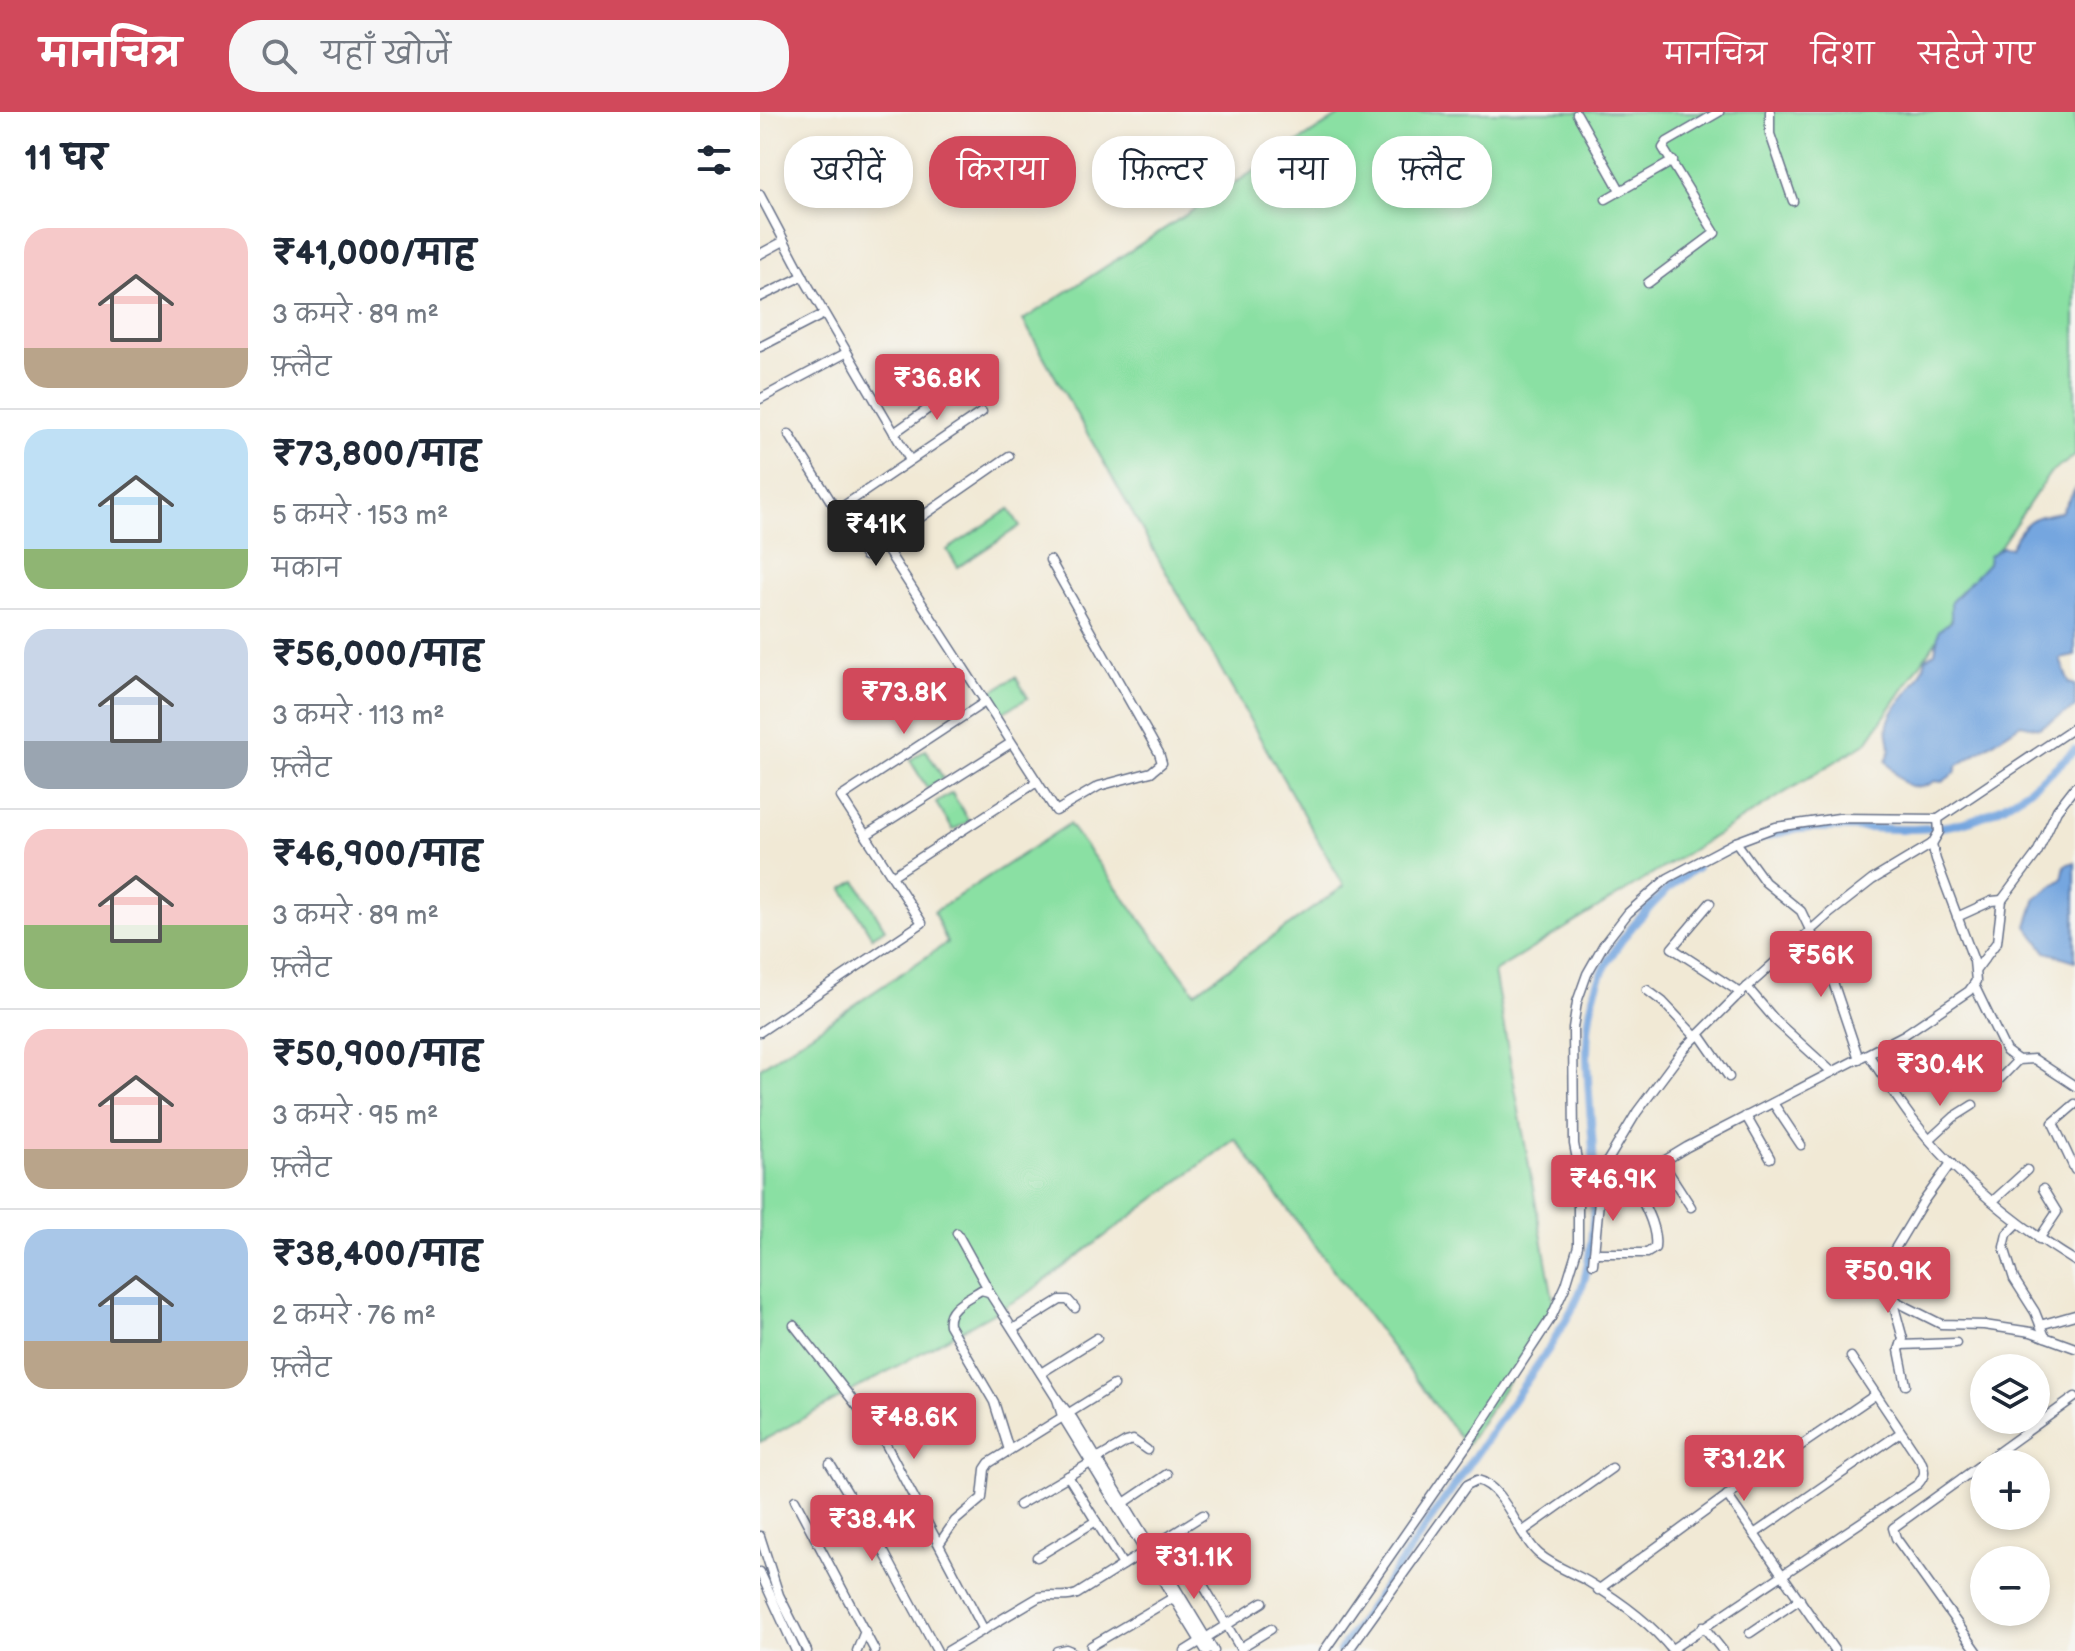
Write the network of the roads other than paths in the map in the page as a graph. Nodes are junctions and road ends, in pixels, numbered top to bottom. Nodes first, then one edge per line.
1 (1719, 112) edge
2 (1770, 112) edge
3 (1577, 114) edge
4 (1673, 161) junction
5 (1620, 190) junction
6 (760, 195) edge
7 (1606, 199) dead end
8 (1793, 201) dead end
9 (764, 212) edge
10 (784, 241) junction
11 (760, 254) edge
12 (803, 276) junction
13 (1648, 283) dead end
14 (760, 297) edge
15 (824, 314) junction
16 (760, 347) edge
17 (846, 353) junction
18 (963, 384) dead end
19 (760, 399) edge
20 (982, 412) dead end
21 (894, 433) junction
22 (789, 434) dead end
23 (1009, 456) dead end
24 (910, 460) junction
25 (836, 511) junction
26 (884, 545) junction
27 (1050, 560) dead end
28 (985, 702) junction
29 (2075, 727) edge
30 (1011, 743) junction
31 (1037, 782) junction
32 (2075, 787) edge
33 (1939, 825) junction
34 (866, 835) junction
35 (1932, 844) junction
36 (1738, 845) junction
37 (892, 876) junction
38 (2002, 900) junction
39 (1710, 903) dead end
40 (1957, 917) junction
41 (1811, 929) junction
42 (1976, 970) junction
43 (1974, 985) junction
44 (1647, 990) dead end
45 (1744, 990) junction
46 (760, 1032) edge
47 (1697, 1036) junction
48 (1868, 1054) junction
49 (1859, 1059) junction
50 (2018, 1060) junction
51 (1832, 1072) junction
52 (1729, 1077) dead end
53 (1995, 1084) dead end
54 (2075, 1086) edge
55 (1773, 1103) junction
56 (2075, 1104) edge
57 (1973, 1105) dead end
58 (1746, 1116) junction
59 (1930, 1139) junction
60 (1801, 1145) dead end
61 (1770, 1158) dead end
62 (1662, 1162) junction
63 (1951, 1163) junction
64 (2027, 1170) dead end
65 (2075, 1170) edge
66 (1592, 1178) junction
67 (1632, 1180) junction
68 (2043, 1189) dead end
69 (1993, 1201) junction
70 (1691, 1207) dead end
71 (2018, 1223) junction
72 (957, 1233) dead end
73 (2039, 1239) junction
74 (1594, 1253) junction
75 (2075, 1261) edge
76 (1593, 1264) dead end
77 (985, 1290) junction
78 (1892, 1298) junction
79 (1075, 1308) dead end
80 (2075, 1315) edge
81 (794, 1325) dead end
82 (2040, 1325) junction
83 (1013, 1329) junction
84 (2045, 1337) junction
85 (1097, 1338) dead end
86 (1956, 1343) dead end
87 (1901, 1345) junction
88 (2075, 1348) edge
89 (1851, 1357) dead end
90 (1041, 1373) junction
91 (1114, 1385) dead end
92 (1906, 1385) dead end
93 (1875, 1395) junction
94 (2075, 1397) edge
95 (1066, 1414) junction
96 (1900, 1433) junction
97 (1009, 1450) junction
98 (1147, 1450) dead end
99 (1094, 1461) junction
100 (830, 1464) dead end
101 (1612, 1468) dead end
102 (1167, 1474) dead end
103 (1068, 1476) junction
104 (1727, 1495) junction
105 (795, 1500) dead end
106 (1019, 1505) dead end
107 (1121, 1505) junction
108 (1203, 1515) dead end
109 (1096, 1521) junction
110 (1522, 1532) junction
111 (1173, 1534) junction
112 (1754, 1534) junction
113 (760, 1536) edge
114 (939, 1544) junction
115 (1149, 1549) junction
116 (1037, 1557) dead end
117 (1232, 1559) dead end
118 (1123, 1565) junction
119 (760, 1572) edge
120 (1784, 1576) junction
121 (1199, 1579) junction
122 (1598, 1590) junction
123 (1177, 1595) junction
124 (1800, 1599) junction
125 (1263, 1602) dead end
126 (1227, 1625) junction
127 (1703, 1626) junction
128 (1271, 1629) dead end
129 (984, 1630) junction
130 (865, 1631) junction
131 (1750, 1633) dead end
132 (1203, 1640) junction
133 (1091, 1646) dead end
134 (1241, 1649) edge
135 (1672, 1650) edge
136 (796, 1651) edge
137 (807, 1651) edge
138 (857, 1651) edge
139 (875, 1651) edge
140 (937, 1651) edge
141 (948, 1651) edge
142 (1057, 1651) edge
143 (1071, 1651) edge
144 (1185, 1651) edge
145 (1206, 1651) edge
146 (1214, 1651) edge
147 (1324, 1651) edge
148 (1348, 1651) edge
149 (1723, 1651) edge
150 (1835, 1651) edge
151 (1977, 1651) edge

1 - 4 street
2 - 8 street
3 - 5 street
4 - 5 street
4 - 13 street
5 - 7 street
6 - 9 street
9 - 10 street
10 - 11 street
10 - 12 street
12 - 14 street
12 - 15 street
15 - 16 street
15 - 17 street
17 - 19 street
17 - 21 street
18 - 21 street
20 - 24 street
21 - 24 street
22 - 25 street
23 - 26 street
24 - 25 street
25 - 26 street
26 - 28 street
27 - 31 street
28 - 30 street
28 - 34 street
29 - 33 street
30 - 31 street
30 - 34 street
31 - 37 street
32 - 38 street
33 - 35 street
33 - 36 street
34 - 37 street
35 - 40 street
35 - 41 street
36 - 41 street
36 - 66 street
37 - 46 street
38 - 40 street
38 - 42 street
39 - 45 street
40 - 42 street
41 - 45 street
41 - 49 street
42 - 43 street
43 - 48 street
43 - 50 street
44 - 47 street
45 - 47 street
45 - 51 street
47 - 52 street
47 - 66 street
48 - 49 street
48 - 59 street
49 - 51 street
50 - 53 street
50 - 54 street
51 - 55 street
55 - 58 street
55 - 60 street
56 - 65 street
57 - 59 street
58 - 61 street
58 - 62 street
59 - 63 street
62 - 67 street
62 - 70 street
63 - 69 street
63 - 78 street
64 - 69 street
66 - 67 street
66 - 74 street
66 - 147 street
67 - 74 street
68 - 73 street
69 - 71 street
71 - 73 street
71 - 82 street
72 - 77 street
73 - 75 street
74 - 76 street
77 - 83 street
77 - 97 street
78 - 84 street
78 - 87 street
79 - 83 street
80 - 82 street
81 - 114 street
82 - 84 street
83 - 90 street
84 - 88 street
85 - 90 street
86 - 87 street
87 - 92 street
89 - 93 street
90 - 95 street
91 - 95 street
93 - 96 street
93 - 104 street
94 - 151 street
95 - 97 street
95 - 99 street
96 - 112 street
96 - 120 street
97 - 114 street
98 - 99 street
99 - 103 street
99 - 107 street
100 - 140 street
101 - 110 street
102 - 107 street
103 - 106 street
103 - 109 street
104 - 112 street
104 - 122 street
105 - 130 street
107 - 115 street
108 - 111 street
109 - 116 street
109 - 118 street
110 - 122 street
110 - 148 street
111 - 115 street
111 - 121 street
112 - 120 street
113 - 137 street
114 - 129 street
115 - 118 street
115 - 123 street
117 - 121 street
118 - 129 street
119 - 136 street
120 - 124 street
120 - 127 street
121 - 126 street
122 - 135 street
123 - 132 street
123 - 133 street
124 - 131 street
124 - 150 street
125 - 126 street
126 - 132 street
126 - 134 street
127 - 135 street
127 - 149 street
128 - 134 street
129 - 141 street
130 - 138 street
130 - 139 street
132 - 144 street
132 - 145 street
132 - 146 street
142 - 143 street

